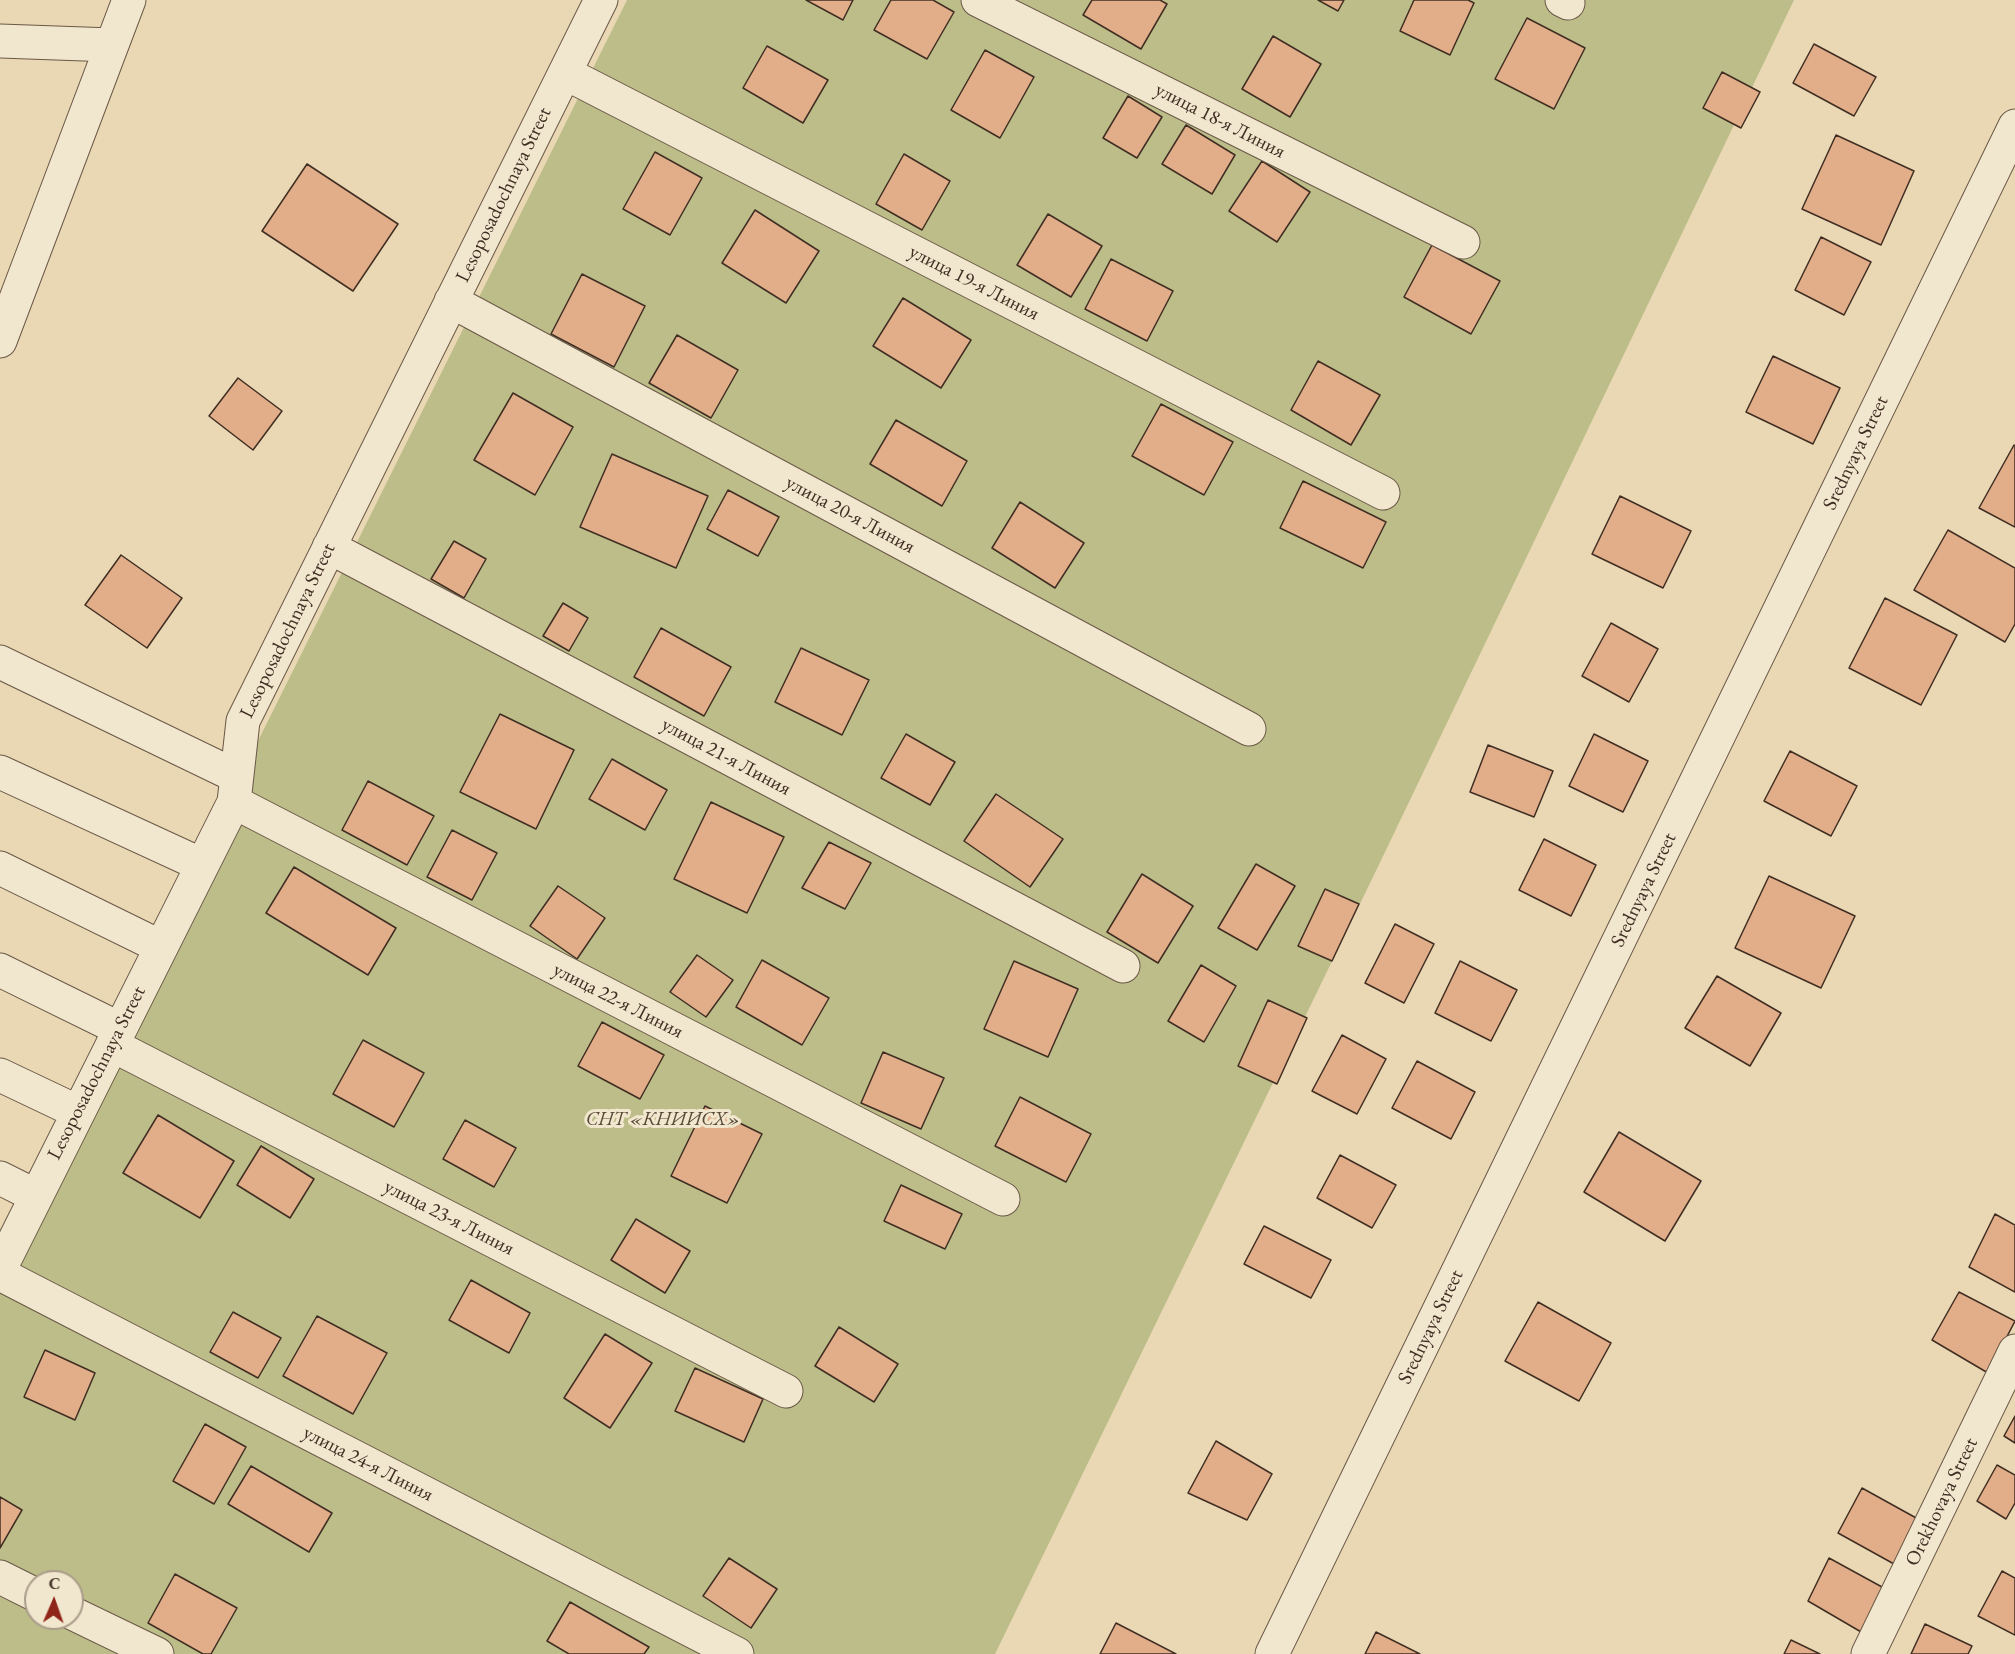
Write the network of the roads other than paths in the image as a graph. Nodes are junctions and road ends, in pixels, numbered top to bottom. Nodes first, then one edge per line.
1 (129, 0) edge
2 (601, 0) edge
3 (978, 0) edge
4 (0, 41) edge
5 (112, 45) junction
6 (565, 73) junction
7 (2015, 126) edge
8 (1463, 242) dead end
9 (451, 301) junction
10 (0, 341) edge
11 (1383, 493) dead end
12 (329, 547) junction
13 (0, 662) edge
14 (1249, 729) dead end
15 (0, 772) edge
16 (235, 789) junction
17 (202, 865) junction
18 (0, 868) edge
19 (161, 947) junction
20 (1123, 966) dead end
21 (0, 970) edge
22 (116, 1037) junction
23 (0, 1075) edge
24 (78, 1112) junction
25 (0, 1178) edge
26 (36, 1196) junction
27 (1003, 1199) dead end
28 (0, 1269) edge
29 (0, 1274) edge
30 (2015, 1351) edge
31 (786, 1391) dead end
32 (0, 1577) edge
33 (24, 1589) edge
34 (84, 1618) edge
35 (157, 1654) edge
36 (737, 1654) edge
37 (1272, 1654) edge
38 (1868, 1654) edge

1 - 5 street
2 - 6 street, Lesoposadochnaya Street
3 - 8 street, улица 18-я Линия
4 - 5 street
5 - 10 street
6 - 9 street, Lesoposadochnaya Street
6 - 11 street, улица 19-я Линия
7 - 37 street, Srednyaya Street
9 - 12 street, Lesoposadochnaya Street
9 - 14 street, улица 20-я Линия
12 - 16 street, Lesoposadochnaya Street
12 - 20 street, улица 21-я Линия
13 - 16 street, улица 22-я Линия
15 - 17 street
16 - 17 street, Lesoposadochnaya Street
16 - 27 street, улица 22-я Линия
17 - 19 street, Lesoposadochnaya Street
18 - 19 street
19 - 22 street, Lesoposadochnaya Street
21 - 22 street, улица 23-я Линия
22 - 24 street, Lesoposadochnaya Street
22 - 31 street, улица 23-я Линия
23 - 24 street
24 - 26 street, Lesoposadochnaya Street
25 - 26 street
26 - 28 street, Lesoposadochnaya Street
29 - 36 street, улица 24-я Линия
30 - 38 street, Orekhovaya Street
32 - 33 street
34 - 35 street

